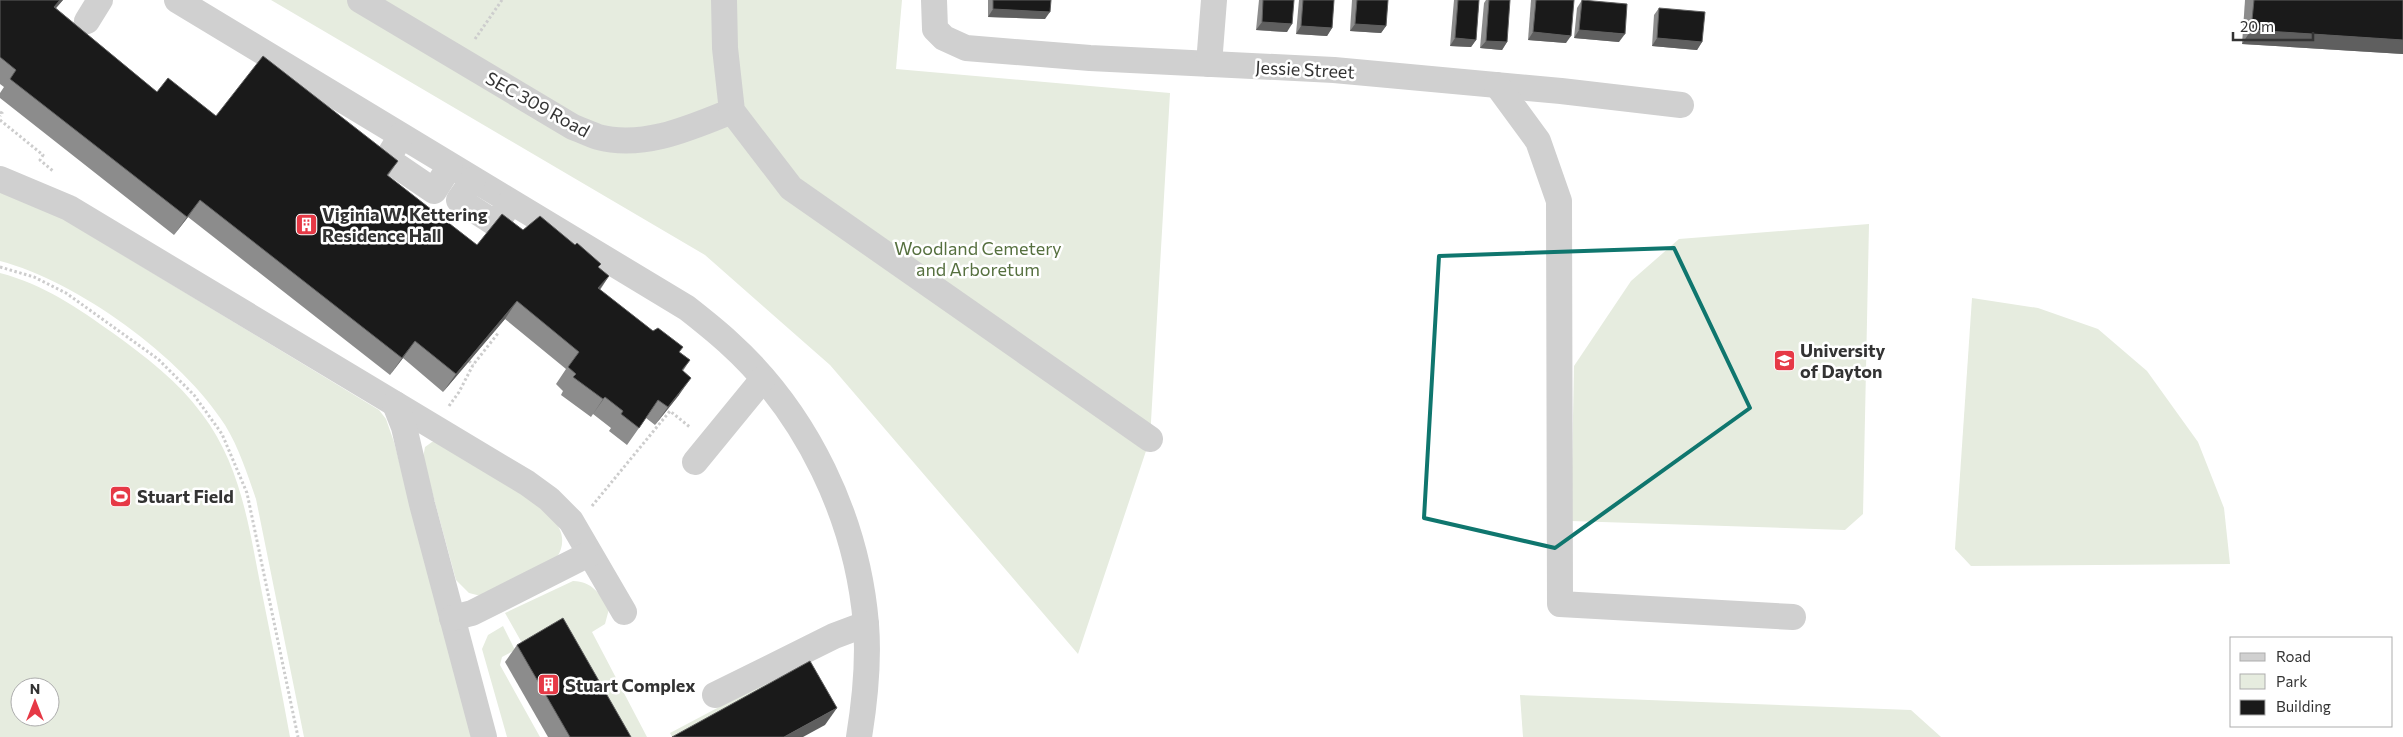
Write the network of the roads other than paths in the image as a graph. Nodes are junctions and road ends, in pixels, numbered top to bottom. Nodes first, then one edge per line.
1 (177, 0) edge
2 (360, 0) edge
3 (724, 0) edge
4 (934, 0) edge
5 (1214, 0) edge
6 (1209, 64) junction
7 (1497, 85) junction
8 (1681, 105) dead end
9 (732, 111) junction
10 (0, 179) edge
11 (763, 379) junction
12 (395, 404) junction
13 (1150, 439) dead end
14 (695, 462) dead end
15 (589, 554) junction
16 (624, 612) dead end
17 (1793, 617) dead end
18 (452, 618) junction
19 (866, 624) junction
20 (715, 695) dead end
21 (484, 737) edge
22 (859, 737) edge

1 - 11 street
2 - 9 street, SEC 309 Road
3 - 9 street
4 - 6 street, Jessie Street
5 - 6 street
6 - 7 street, Jessie Street
7 - 8 street, Jessie Street
7 - 17 street
9 - 13 street
10 - 12 street
11 - 14 street
11 - 19 street
12 - 15 street
12 - 18 street
15 - 16 street
15 - 18 street
18 - 21 street
19 - 20 street
19 - 22 street

